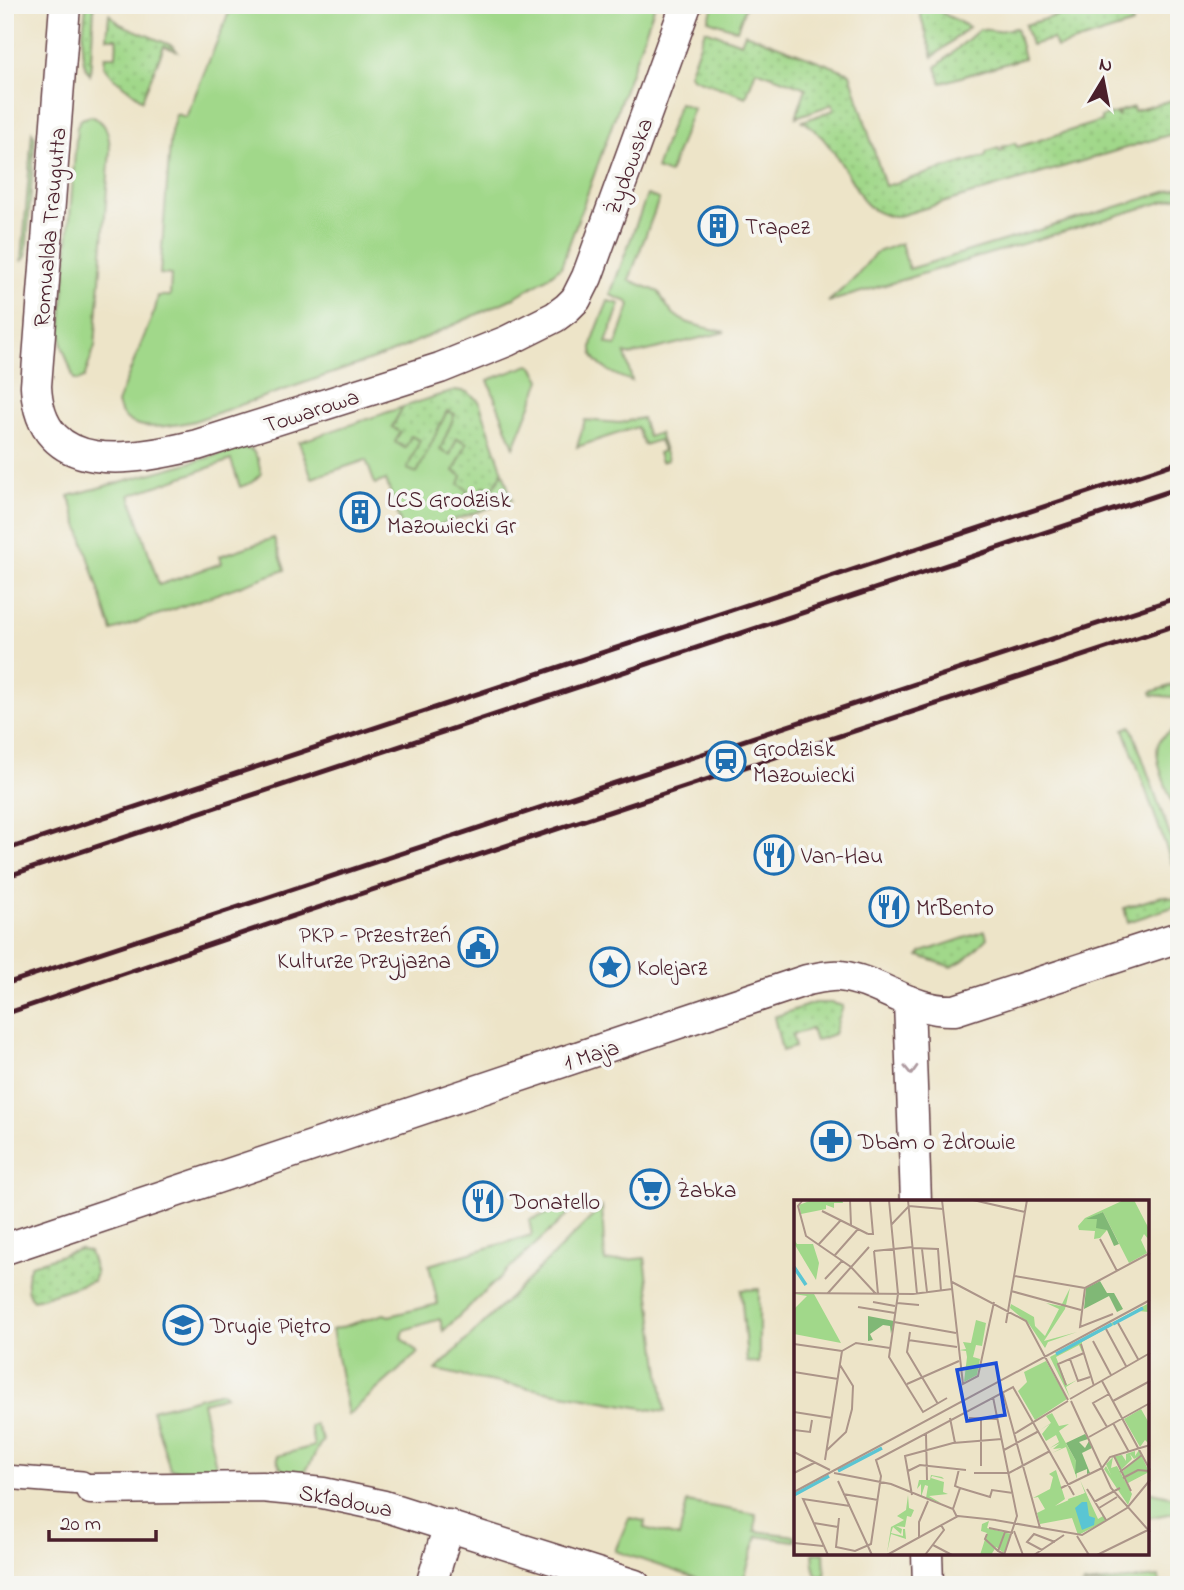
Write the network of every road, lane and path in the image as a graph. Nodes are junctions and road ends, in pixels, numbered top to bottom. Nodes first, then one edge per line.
1 (65, 5) edge
2 (686, 5) edge
3 (555, 317) joint
4 (60, 442) joint
5 (1179, 937) edge
6 (909, 1001) junction
7 (916, 1200) edge
8 (5, 1249) edge
9 (5, 1477) edge
10 (91, 1489) joint
11 (449, 1525) junction
12 (927, 1555) edge
13 (431, 1585) edge
14 (635, 1585) edge
15 (928, 1585) edge

1 - 4 street, Romualda Traugutta
2 - 3 street, Żydowska
3 - 4 street, Towarowa
5 - 6 street, 1 Maja
6 -> 7 street
6 - 8 street, 1 Maja
9 - 10 street, Składowa
10 - 11 street, Składowa
11 - 13 street
11 - 14 street, Składowa
12 - 15 street

